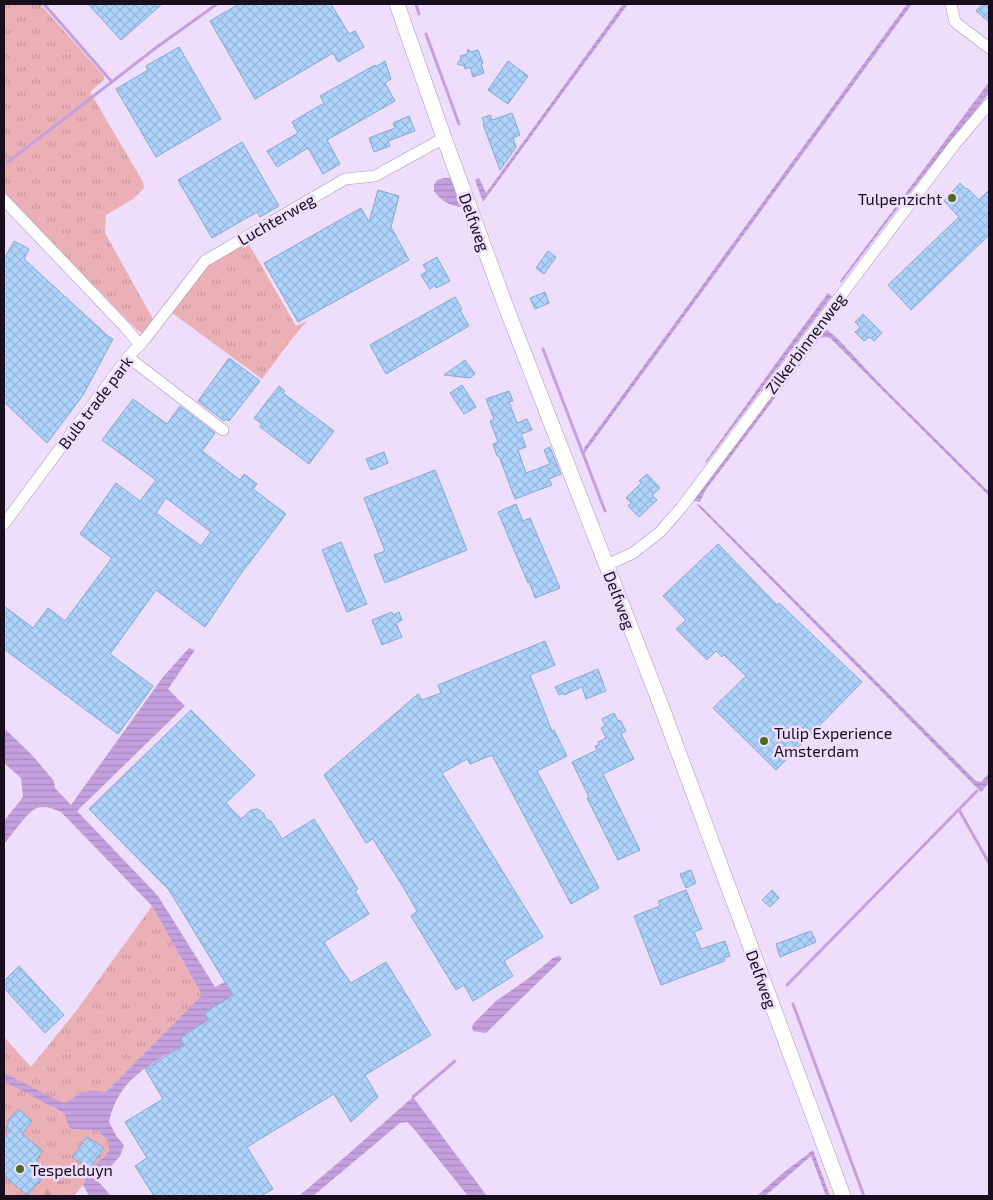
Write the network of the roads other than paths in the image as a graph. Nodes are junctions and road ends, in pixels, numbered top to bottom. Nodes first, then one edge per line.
1 (397, 4) edge
2 (950, 4) edge
3 (989, 48) edge
4 (989, 104) edge
5 (444, 138) junction
6 (4, 200) edge
7 (140, 345) junction
8 (128, 357) junction
9 (223, 430) dead end
10 (4, 524) edge
11 (607, 565) junction
12 (843, 1196) edge

1 - 5 main road, Delfweg
2 - 3 street
4 - 11 street, Zilkerbinnenweg
5 - 7 street, Luchterweg
5 - 11 main road, Delfweg
6 - 7 street, Bulb trade park
7 - 8 street, Bulb trade park
8 - 9 street
8 - 10 street, Bulb trade park
11 - 12 main road, Delfweg

